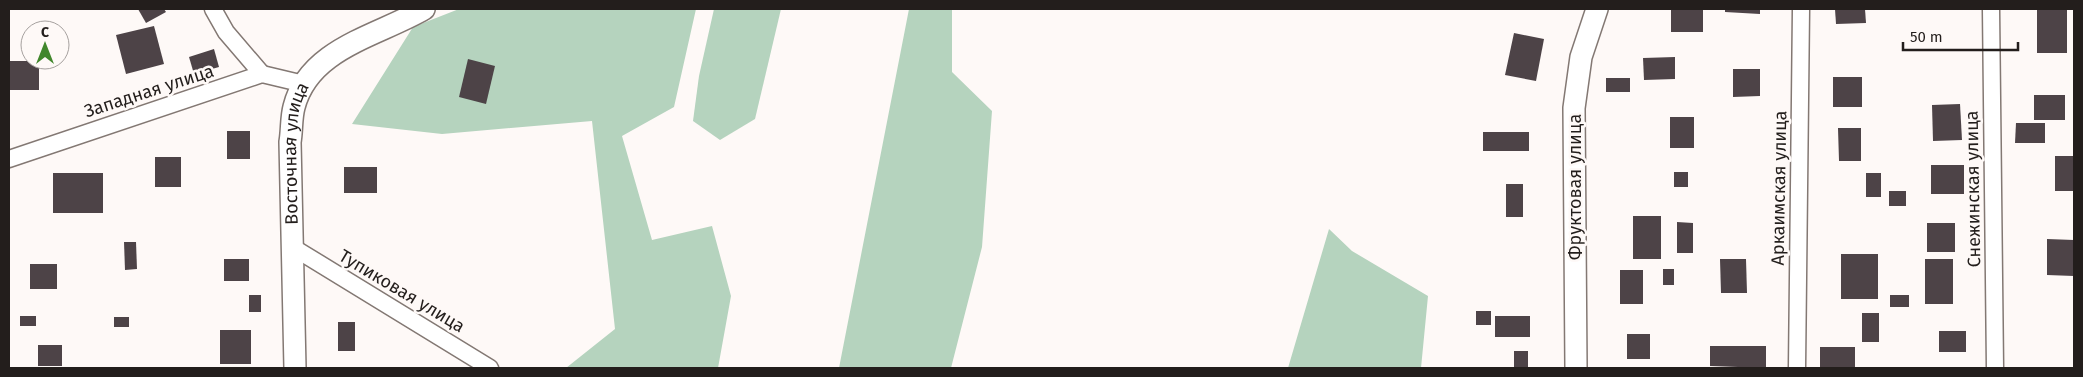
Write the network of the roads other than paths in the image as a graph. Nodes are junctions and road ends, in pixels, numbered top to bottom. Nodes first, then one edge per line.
1 (213, 9) edge
2 (424, 9) edge
3 (1597, 9) edge
4 (1801, 9) edge
5 (1991, 9) edge
6 (262, 74) junction
7 (304, 84) junction
8 (9, 158) edge
9 (294, 248) junction
10 (295, 368) edge
11 (490, 368) edge
12 (1576, 368) edge
13 (1798, 368) edge
14 (1995, 368) edge

1 - 6 street
2 - 7 street, Восточная улица
3 - 12 street, Фруктовая улица
4 - 13 street, Аркаимская улица
5 - 14 street, Снежинская улица
6 - 7 street
6 - 8 street, Западная улица
7 - 9 street, Восточная улица
9 - 10 street, Восточная улица
9 - 11 street, Тупиковая улица

